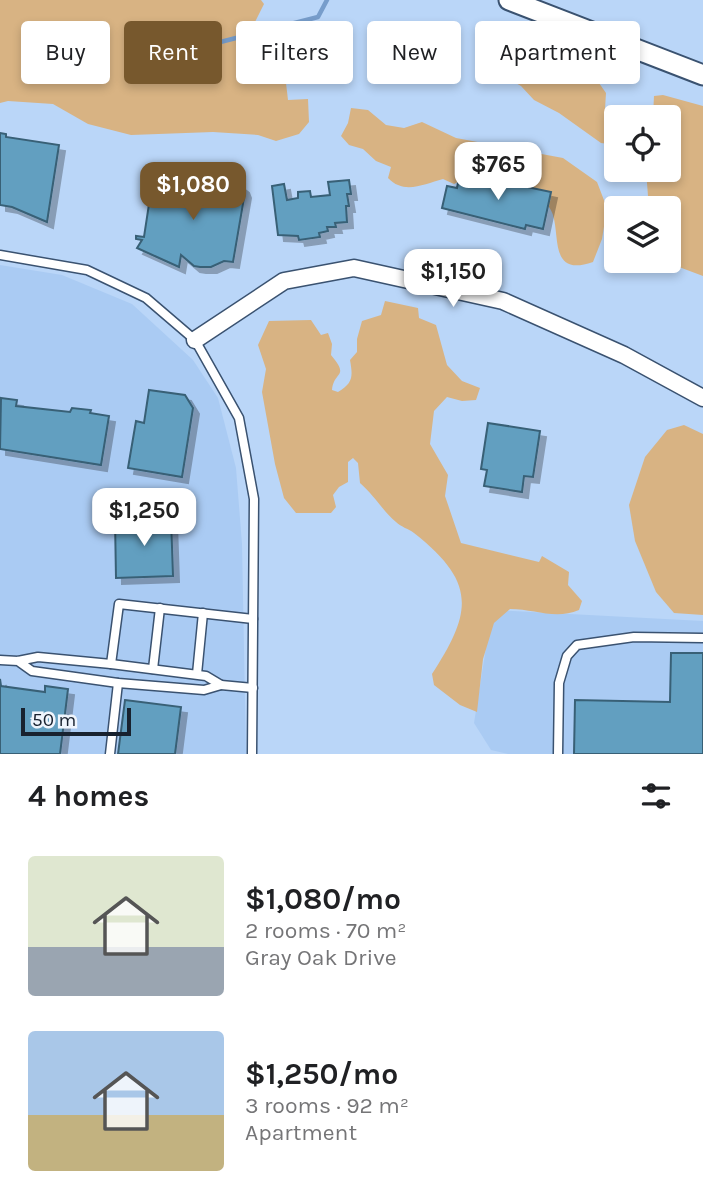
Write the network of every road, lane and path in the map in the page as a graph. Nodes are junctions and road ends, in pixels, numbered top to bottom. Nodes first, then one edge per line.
1 (509, 0) edge
2 (703, 75) edge
3 (0, 255) edge
4 (195, 340) junction
5 (703, 398) edge
6 (160, 608) junction
7 (203, 613) junction
8 (253, 619) junction
9 (703, 638) edge
10 (0, 660) edge
11 (18, 661) junction
12 (111, 664) junction
13 (153, 669) junction
14 (197, 674) junction
15 (118, 683) junction
16 (222, 685) junction
17 (253, 688) junction
18 (110, 754) edge
19 (252, 754) edge
20 (558, 754) edge

1 - 2 street
3 - 4 lane
4 - 5 street
4 - 8 lane
6 - 7 lane
6 - 12 lane
6 - 13 lane
7 - 8 lane
7 - 14 lane
8 - 17 lane
9 - 20 lane
10 - 11 lane
11 - 12 lane
11 - 15 lane
12 - 13 lane
13 - 14 lane
14 - 16 lane
15 - 16 lane
15 - 18 lane
16 - 17 lane
17 - 19 lane

